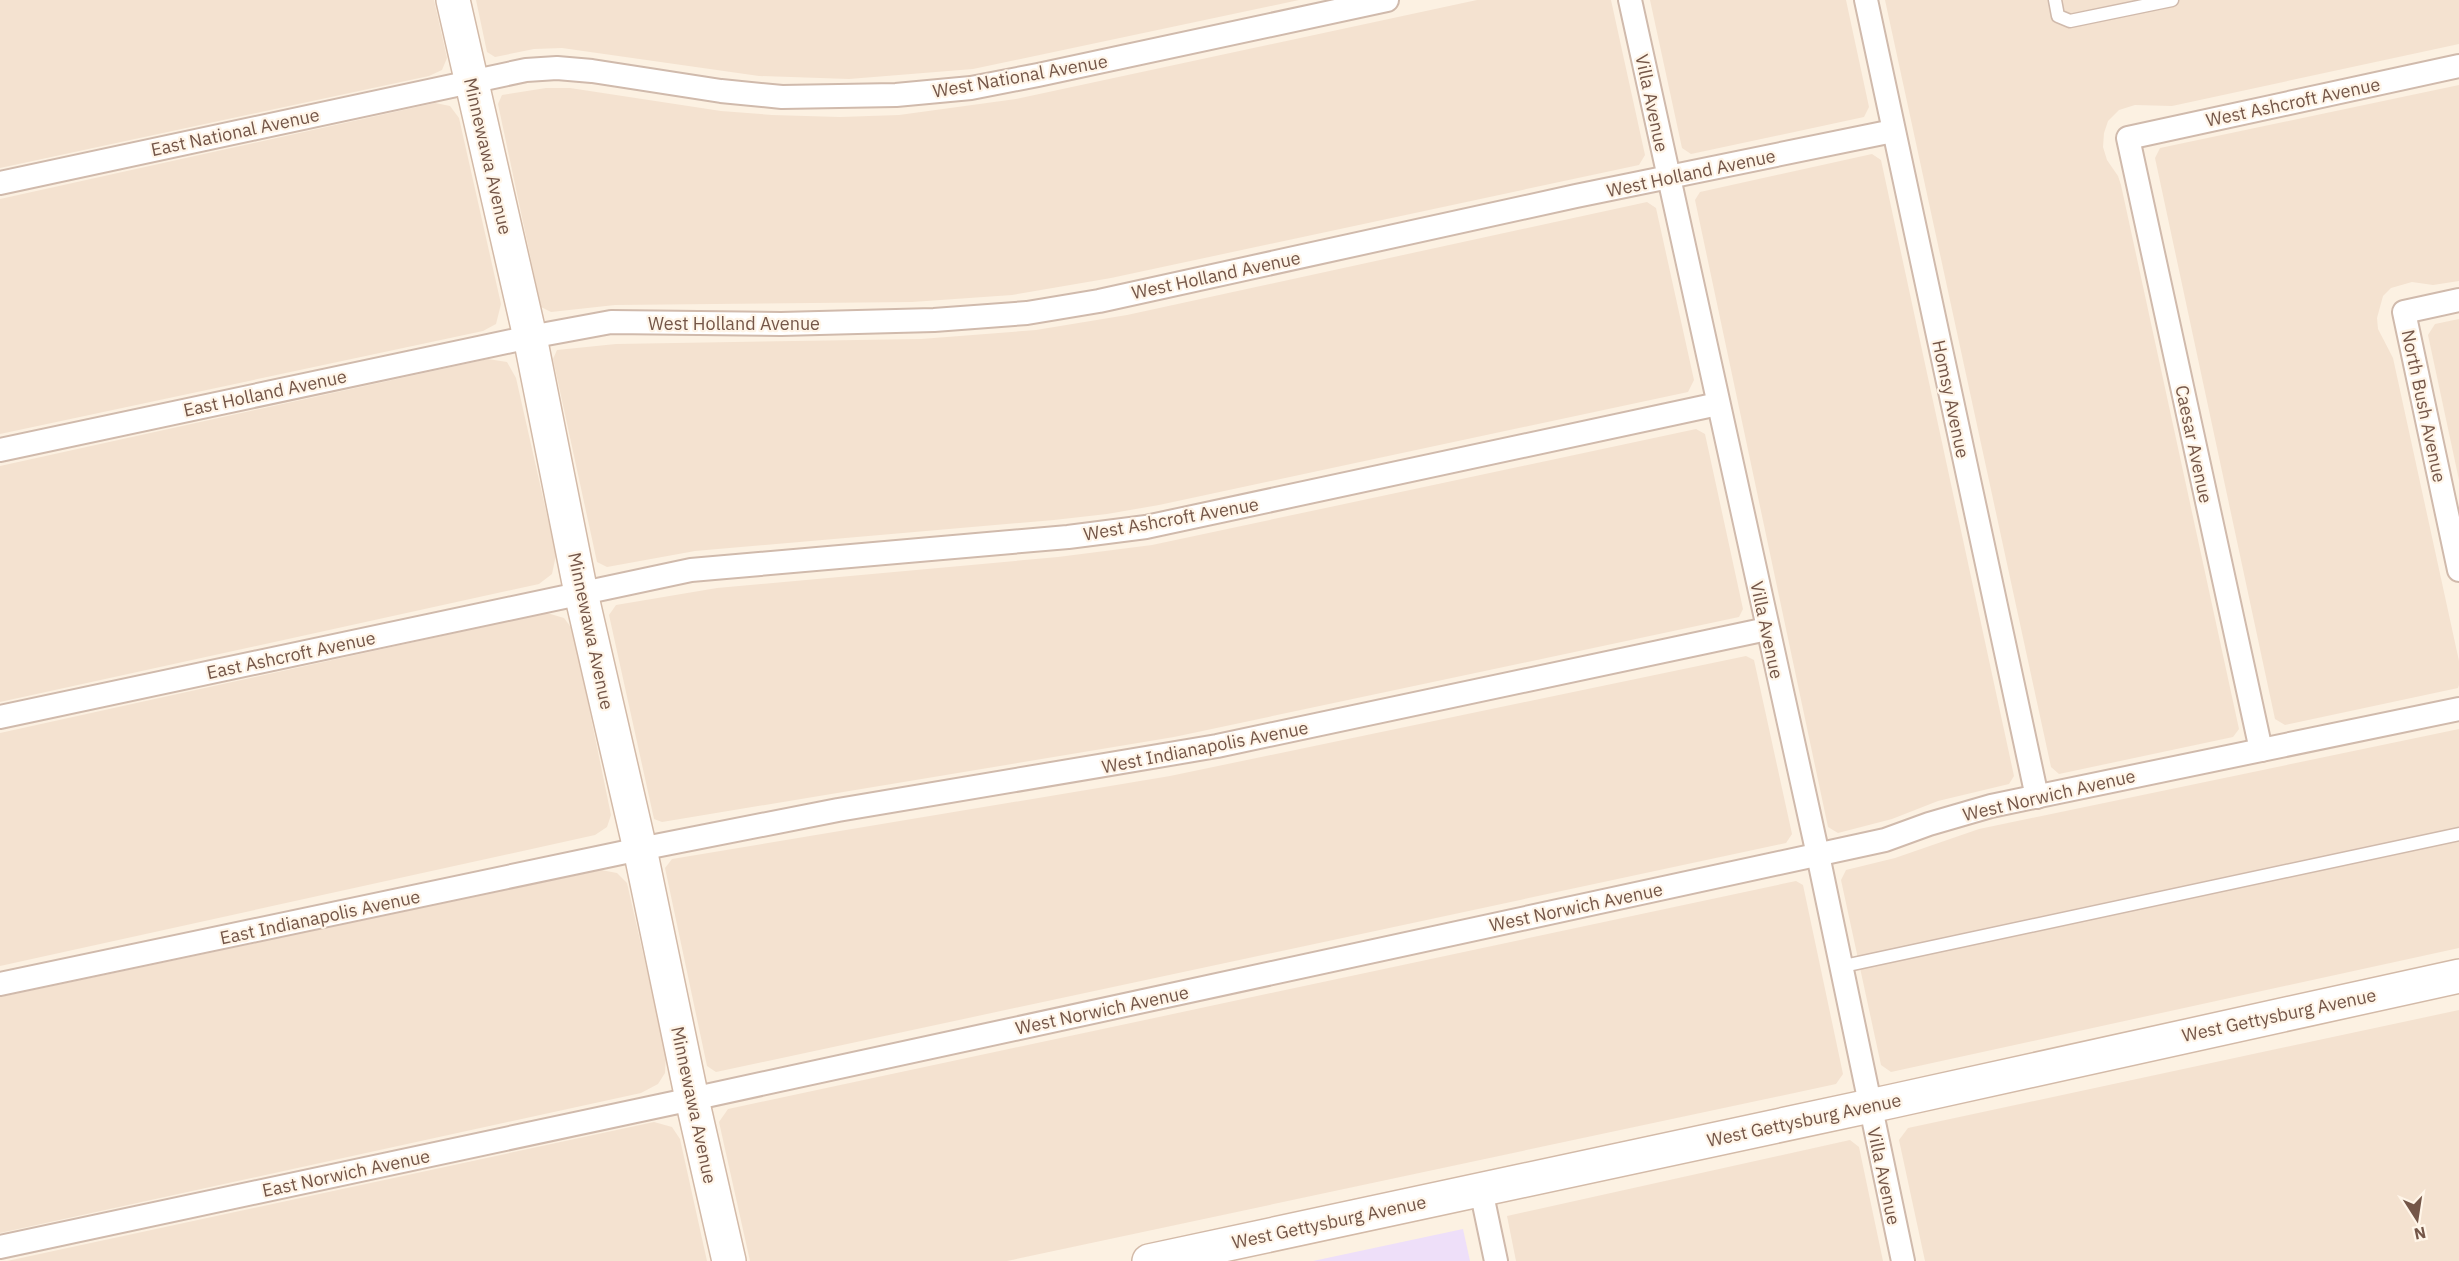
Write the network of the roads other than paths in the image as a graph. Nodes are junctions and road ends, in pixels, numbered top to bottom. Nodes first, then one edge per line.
1 (453, 0) edge
2 (1387, 0) edge
3 (1630, 0) edge
4 (1866, 0) edge
5 (2055, 0) edge
6 (2172, 0) edge
7 (2459, 66) edge
8 (471, 81) junction
9 (1893, 131) junction
10 (2128, 138) joint
11 (1668, 178) junction
12 (0, 183) edge
13 (2459, 300) edge
14 (530, 337) junction
15 (1718, 404) junction
16 (0, 450) edge
17 (2459, 570) edge
18 (581, 593) junction
19 (1767, 629) junction
20 (2459, 709) edge
21 (0, 717) edge
22 (2261, 750) junction
23 (2037, 797) junction
24 (2459, 834) edge
25 (640, 849) junction
26 (1818, 855) junction
27 (1839, 968) junction
28 (2459, 976) edge
29 (0, 984) edge
30 (692, 1099) junction
31 (1869, 1106) junction
32 (1481, 1190) junction
33 (0, 1247) edge
34 (729, 1261) edge
35 (1149, 1261) edge
36 (1496, 1261) edge
37 (1902, 1261) edge

1 - 8 street, Minnewawa Avenue
2 - 8 street, West National Avenue
3 - 11 street, Villa Avenue
4 - 9 street, Homsy Avenue
5 - 6 lane
7 - 10 street, West Ashcroft Avenue
8 - 12 street, East National Avenue
8 - 14 street, Minnewawa Avenue
9 - 11 street, West Holland Avenue
9 - 23 street, Homsy Avenue
10 - 22 street, Caesar Avenue
11 - 14 street, West Holland Avenue
11 - 15 street, Villa Avenue
13 - 17 street, North Bush Avenue
14 - 16 street, East Holland Avenue
14 - 18 street, Minnewawa Avenue
15 - 18 street, West Ashcroft Avenue
15 - 19 street, Villa Avenue
18 - 21 street, East Ashcroft Avenue
18 - 25 street, Minnewawa Avenue
19 - 25 street, West Indianapolis Avenue
19 - 26 street, Villa Avenue
20 - 22 street, West Norwich Avenue
22 - 23 street, West Norwich Avenue
23 - 26 street, West Norwich Avenue
24 - 27 lane
25 - 29 street, East Indianapolis Avenue
25 - 30 street, Minnewawa Avenue
26 - 27 street, Villa Avenue
26 - 30 street, West Norwich Avenue
27 - 31 street, Villa Avenue
28 - 31 street, West Gettysburg Avenue
30 - 33 street, East Norwich Avenue
30 - 34 street, Minnewawa Avenue
31 - 32 street, West Gettysburg Avenue
31 - 37 street, Villa Avenue
32 - 35 street, West Gettysburg Avenue
32 - 36 street

